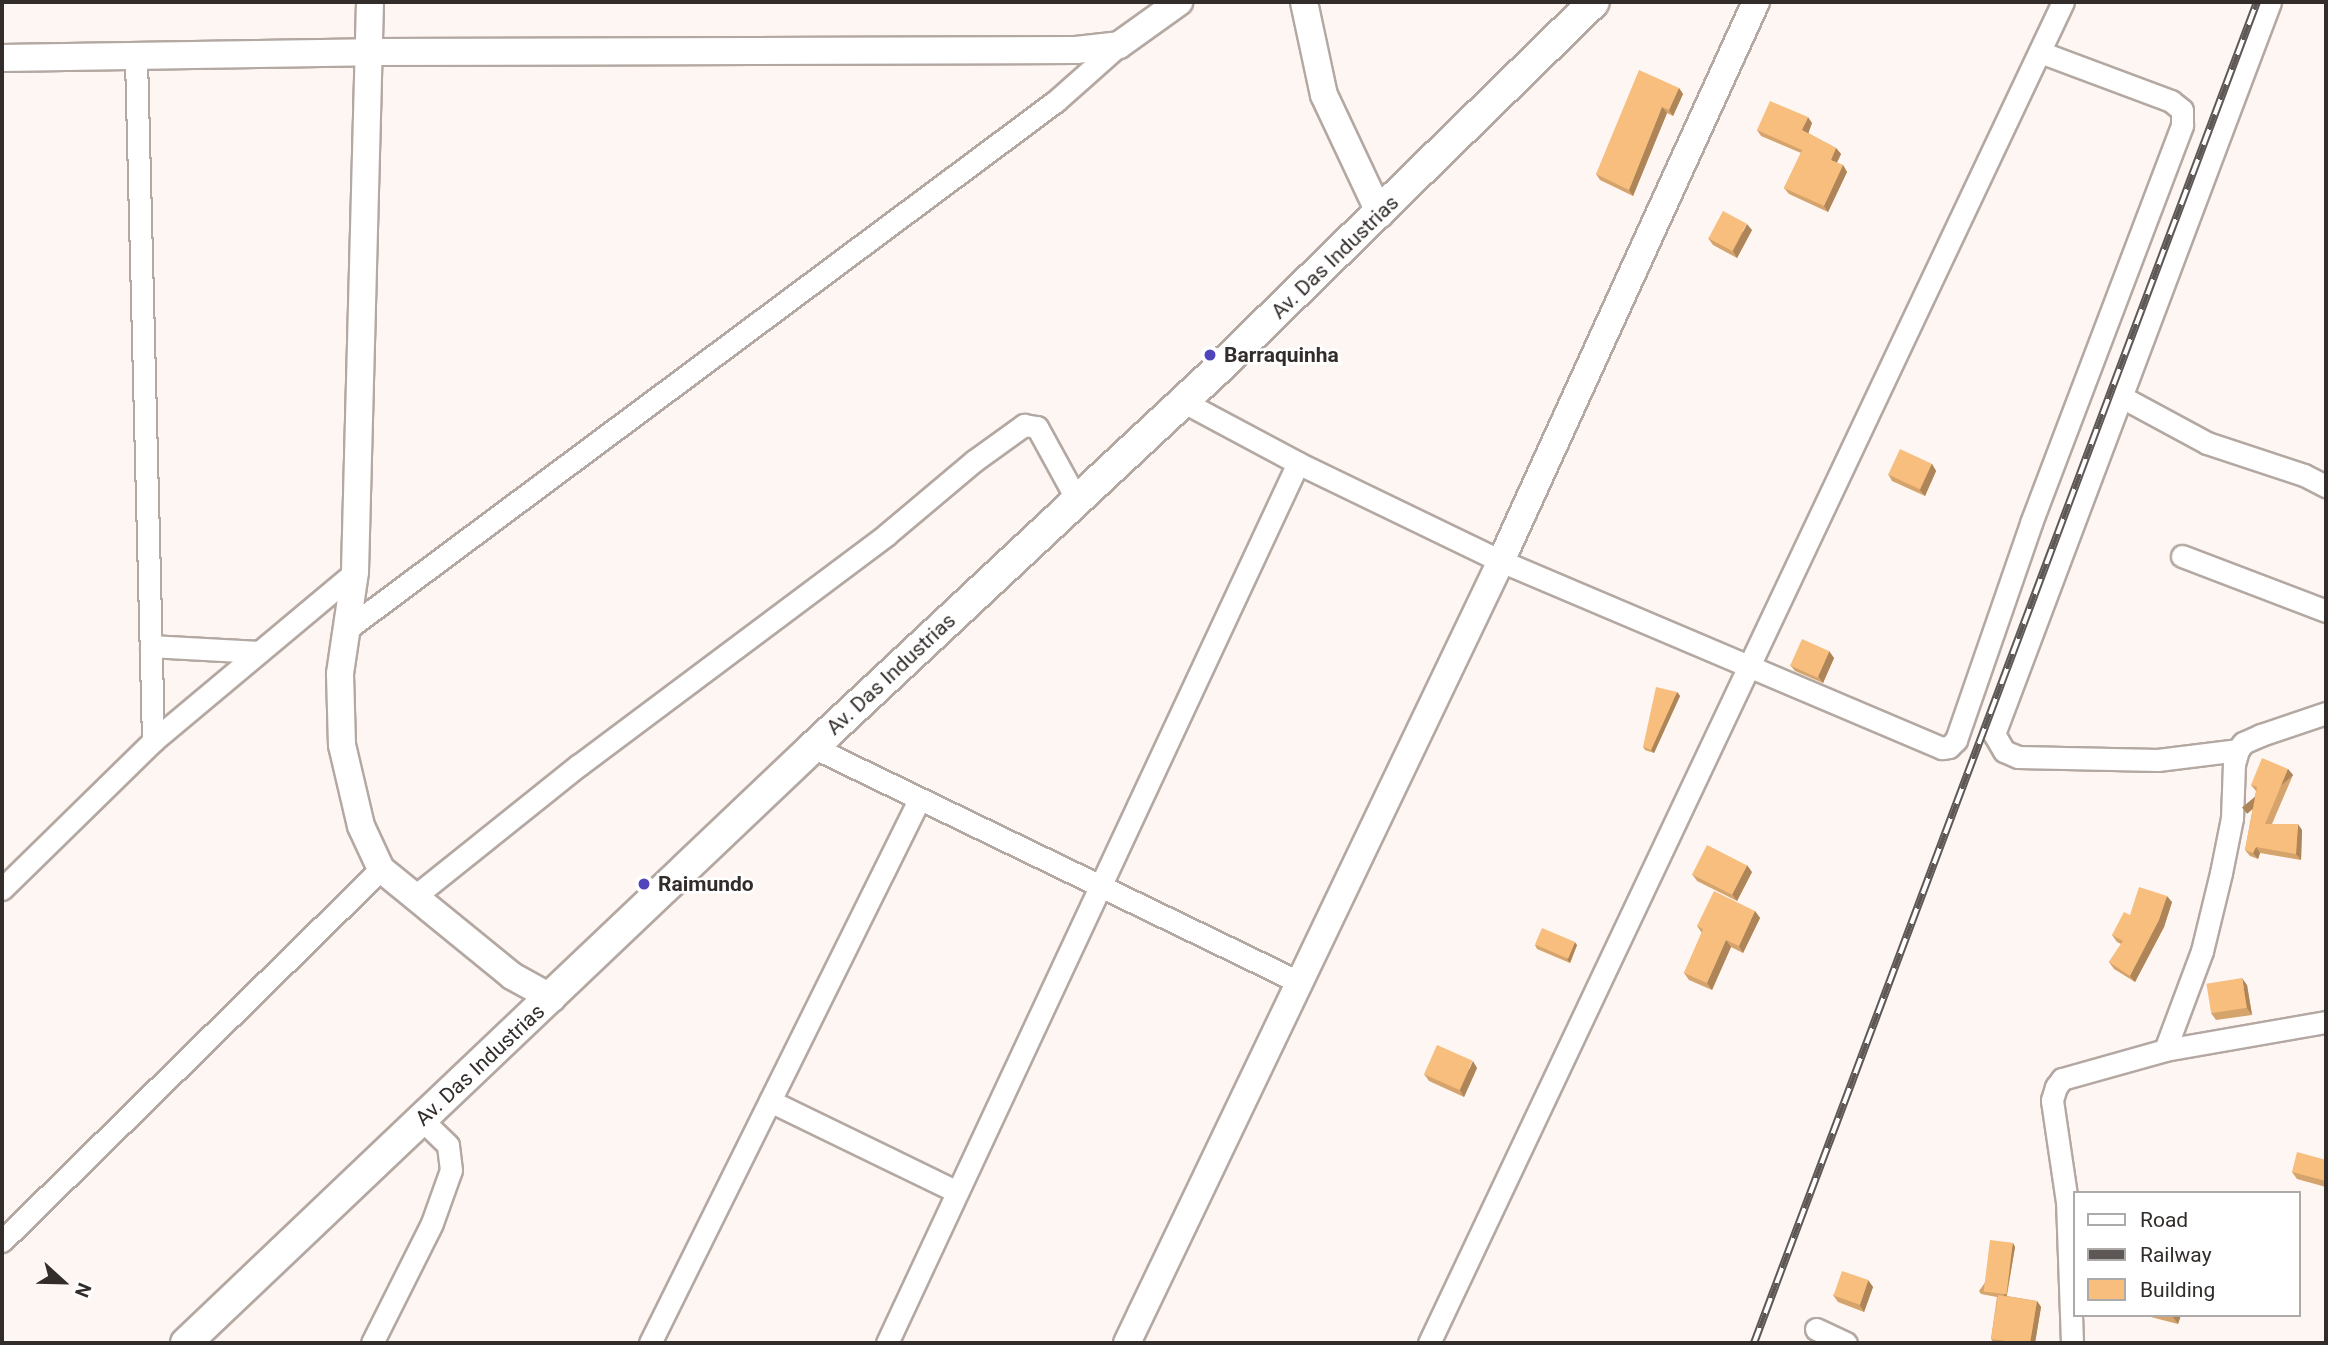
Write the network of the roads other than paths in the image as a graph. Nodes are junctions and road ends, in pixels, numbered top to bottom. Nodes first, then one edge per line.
1 (370, 2) edge
2 (1179, 2) edge
3 (1304, 2) edge
4 (1594, 2) edge
5 (1756, 2) edge
6 (2063, 2) edge
7 (2270, 2) edge
8 (1119, 45) junction
9 (369, 52) junction
10 (2040, 52) junction
11 (2, 58) edge
12 (136, 58) junction
13 (1380, 214) junction
14 (2120, 396) junction
15 (1182, 401) junction
16 (1298, 463) junction
17 (2326, 486) edge
18 (1077, 500) junction
19 (2182, 556) dead end
20 (1501, 561) junction
21 (355, 572) junction
22 (2326, 611) edge
23 (347, 629) junction
24 (150, 646) junction
25 (258, 652) junction
26 (1751, 667) junction
27 (2326, 713) edge
28 (153, 741) junction
29 (813, 747) junction
30 (2238, 750) junction
31 (919, 800) junction
32 (381, 869) junction
33 (1100, 885) junction
34 (2, 889) edge
35 (414, 897) junction
36 (1299, 982) junction
37 (552, 998) junction
38 (2326, 1022) edge
39 (2165, 1050) junction
40 (770, 1101) junction
41 (422, 1120) junction
42 (957, 1192) junction
43 (2, 1241) edge
44 (1816, 1329) dead end
45 (186, 1343) edge
46 (372, 1343) edge
47 (650, 1343) edge
48 (887, 1343) edge
49 (1127, 1343) edge
50 (1429, 1343) edge
51 (1846, 1343) edge
52 (2072, 1343) edge

1 - 9 street
2 - 8 street
3 - 13 street
4 - 13 main road, Av. Das Industrias
5 - 20 street
6 - 10 street
7 - 14 street
8 - 9 street
8 - 23 street
9 - 12 street
9 - 21 street
10 - 26 street
10 - 26 street
11 - 12 street
12 - 24 street
13 - 15 main road, Av. Das Industrias
14 - 17 street
14 - 30 street
15 - 16 street
15 - 18 main road, Av. Das Industrias
16 - 20 street
16 - 33 street
18 - 29 main road, Av. Das Industrias
18 - 35 street
19 - 22 street
20 - 26 street
20 - 36 street
21 - 23 street
21 - 25 street
23 - 32 street
24 - 25 street
24 - 28 street
25 - 28 street
26 - 50 street
27 - 30 street
28 - 34 street
29 - 31 street
29 - 37 main road, Av. Das Industrias
30 - 39 street
31 - 33 street
31 - 40 street
32 - 35 street
32 - 43 street
33 - 36 street
33 - 42 street
35 - 37 street
36 - 49 street
37 - 41 main road, Av. Das Industrias
38 - 39 street
39 - 52 street
40 - 42 street
40 - 47 street
41 - 45 main road, Av. Das Industrias
41 - 46 street
42 - 48 street
44 - 51 street

